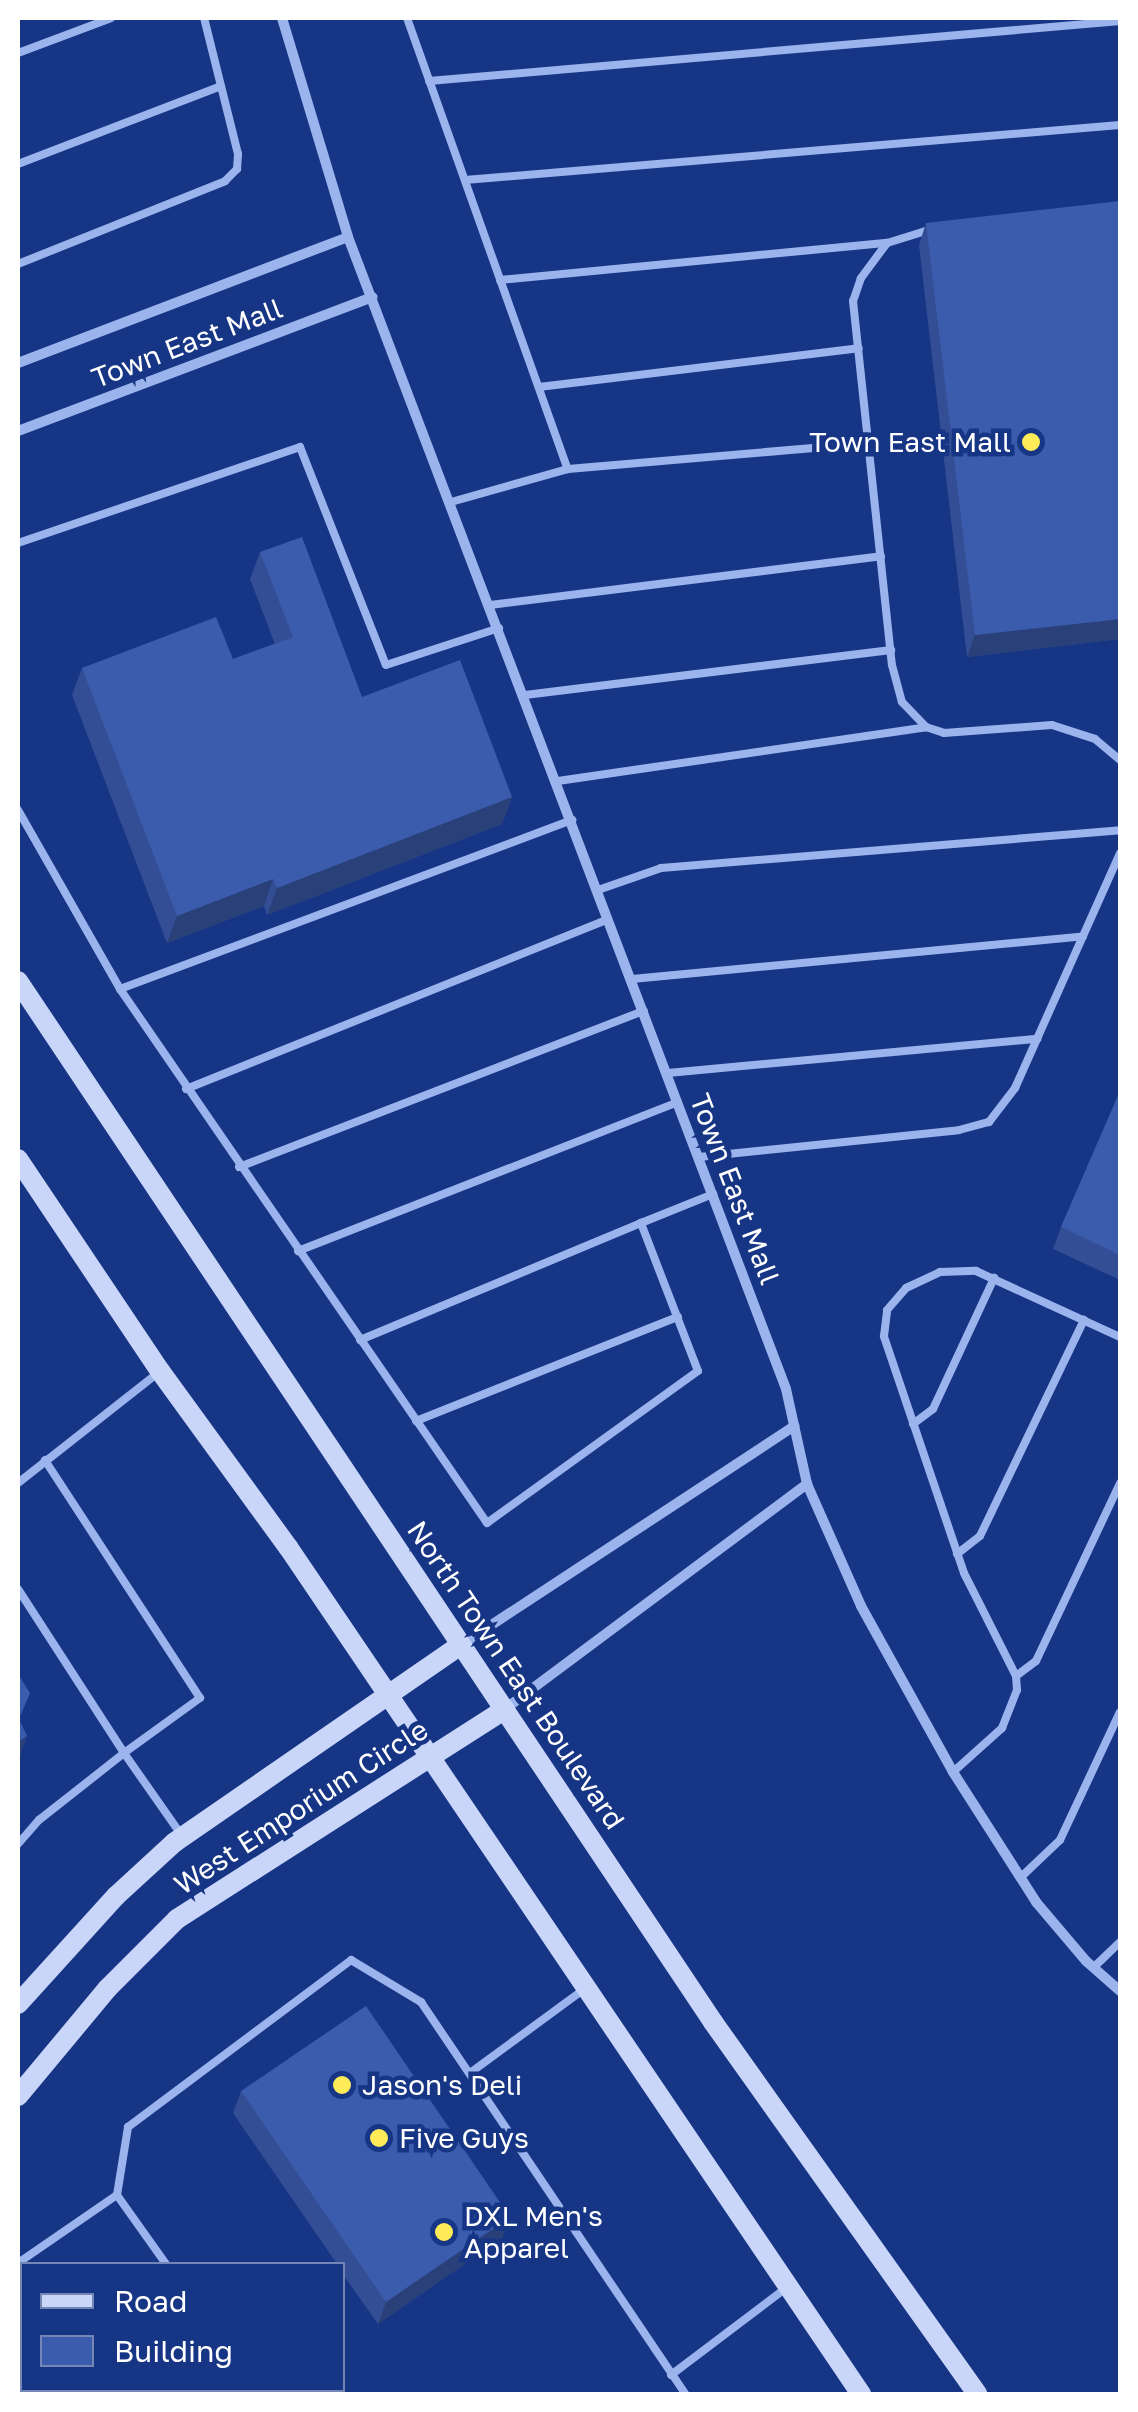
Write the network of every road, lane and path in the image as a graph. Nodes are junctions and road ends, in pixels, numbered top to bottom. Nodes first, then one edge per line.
1 (111, 18) edge
2 (204, 18) edge
3 (282, 18) edge
4 (407, 18) edge
5 (1120, 21) edge
6 (18, 53) edge
7 (430, 81) junction
8 (220, 86) junction
9 (1120, 125) edge
10 (18, 164) edge
11 (465, 180) junction
12 (946, 228) edge
13 (348, 237) junction
14 (886, 243) junction
15 (18, 264) edge
16 (500, 280) junction
17 (372, 296) junction
18 (859, 348) junction
19 (18, 364) edge
20 (538, 386) junction
21 (18, 431) edge
22 (869, 443) junction
23 (568, 469) junction
24 (451, 502) junction
25 (18, 543) edge
26 (881, 556) junction
27 (490, 605) junction
28 (500, 628) junction
29 (890, 650) junction
30 (525, 695) junction
31 (926, 727) junction
32 (1120, 760) edge
33 (558, 781) junction
34 (18, 810) edge
35 (572, 820) junction
36 (1120, 830) edge
37 (1120, 853) edge
38 (598, 890) junction
39 (610, 919) junction
40 (1083, 936) junction
41 (632, 979) junction
42 (18, 981) edge
43 (120, 989) junction
44 (644, 1011) junction
45 (1037, 1040) junction
46 (668, 1073) junction
47 (186, 1089) junction
48 (678, 1102) junction
49 (699, 1156) junction
50 (18, 1159) edge
51 (239, 1167) junction
52 (712, 1194) junction
53 (642, 1223) junction
54 (298, 1252) junction
55 (994, 1278) junction
56 (678, 1317) junction
57 (1084, 1320) junction
58 (1120, 1336) edge
59 (360, 1340) junction
60 (160, 1371) junction
61 (416, 1422) junction
62 (913, 1424) junction
63 (794, 1426) junction
64 (45, 1460) junction
65 (19, 1478) edge
66 (1120, 1483) edge
67 (807, 1484) junction
68 (957, 1554) junction
69 (18, 1589) edge
70 (462, 1645) junction
71 (1016, 1676) junction
72 (389, 1696) junction
73 (504, 1709) junction
74 (1120, 1712) edge
75 (124, 1752) junction
76 (430, 1758) junction
77 (953, 1772) junction
78 (183, 1837) junction
79 (18, 1844) edge
80 (1020, 1878) junction
81 (1120, 1942) edge
82 (1093, 1968) junction
83 (586, 1989) junction
84 (1120, 1992) edge
85 (18, 2004) edge
86 (470, 2073) junction
87 (18, 2096) edge
88 (117, 2195) junction
89 (19, 2260) edge
90 (165, 2262) edge
91 (789, 2285) junction
92 (672, 2375) junction
93 (684, 2394) edge
94 (861, 2394) edge
95 (977, 2394) edge

1 - 6 lane
2 - 8 lane
3 - 13 street, Town East Mall
4 - 7 lane
5 - 7 lane
7 - 11 lane
8 - 10 lane
8 - 15 lane
9 - 11 lane
11 - 16 lane
12 - 14 lane
13 - 17 street, Town East Mall
13 - 19 street, Town East Mall
14 - 16 lane
14 - 18 lane
16 - 20 lane
17 - 21 street, Town East Mall
17 - 24 street, Town East Mall
18 - 20 lane
18 - 22 lane
20 - 23 lane
22 - 23 lane
22 - 26 lane
23 - 24 lane
24 - 27 street, Town East Mall
25 - 28 lane
26 - 27 lane
26 - 29 lane
27 - 28 street, Town East Mall
28 - 30 street, Town East Mall
29 - 30 lane
29 - 31 lane
30 - 33 street, Town East Mall
31 - 32 lane
31 - 33 lane
33 - 35 street, Town East Mall
34 - 43 lane
35 - 38 street, Town East Mall
35 - 43 lane
36 - 38 lane
37 - 40 lane
38 - 39 street, Town East Mall
39 - 41 street, Town East Mall
39 - 47 lane
40 - 41 lane
40 - 45 lane
41 - 44 street, Town East Mall
42 - 70 main road, North Town East Boulevard
43 - 47 lane
44 - 46 street, Town East Mall
44 - 51 lane
45 - 46 lane
45 - 49 lane
46 - 48 street, Town East Mall
47 - 51 lane
48 - 49 street, Town East Mall
48 - 54 lane
49 - 52 street, Town East Mall
50 - 60 main road
51 - 54 lane
52 - 53 lane
52 - 63 street, Town East Mall
53 - 56 lane
53 - 59 lane
54 - 59 lane
55 - 57 lane
55 - 62 lane
55 - 62 lane
56 - 61 lane
56 - 61 lane
57 - 58 lane
57 - 68 lane
59 - 61 lane
60 - 64 lane
60 - 72 main road
62 - 68 lane
63 - 67 street, Town East Mall
63 - 70 street
64 - 65 lane
64 - 75 lane
66 - 71 lane
67 - 73 street
67 - 77 street, Town East Mall
68 - 71 lane
69 - 75 lane
70 - 72 main road, West Emporium Circle
70 - 73 main road, North Town East Boulevard
71 - 77 lane
72 - 76 main road
72 - 78 main road, West Emporium Circle
73 - 76 main road, West Emporium Circle
73 - 95 main road, North Town East Boulevard
74 - 80 lane
75 - 78 lane
75 - 79 lane
76 - 83 main road
76 - 87 main road, West Emporium Circle
77 - 80 street, Town East Mall
78 - 85 main road, West Emporium Circle
80 - 82 street, Town East Mall
81 - 82 lane
82 - 84 street, Town East Mall
83 - 86 lane
83 - 91 main road
86 - 88 lane
86 - 92 lane
88 - 89 lane
88 - 90 lane
91 - 92 lane
91 - 94 main road
92 - 93 lane

